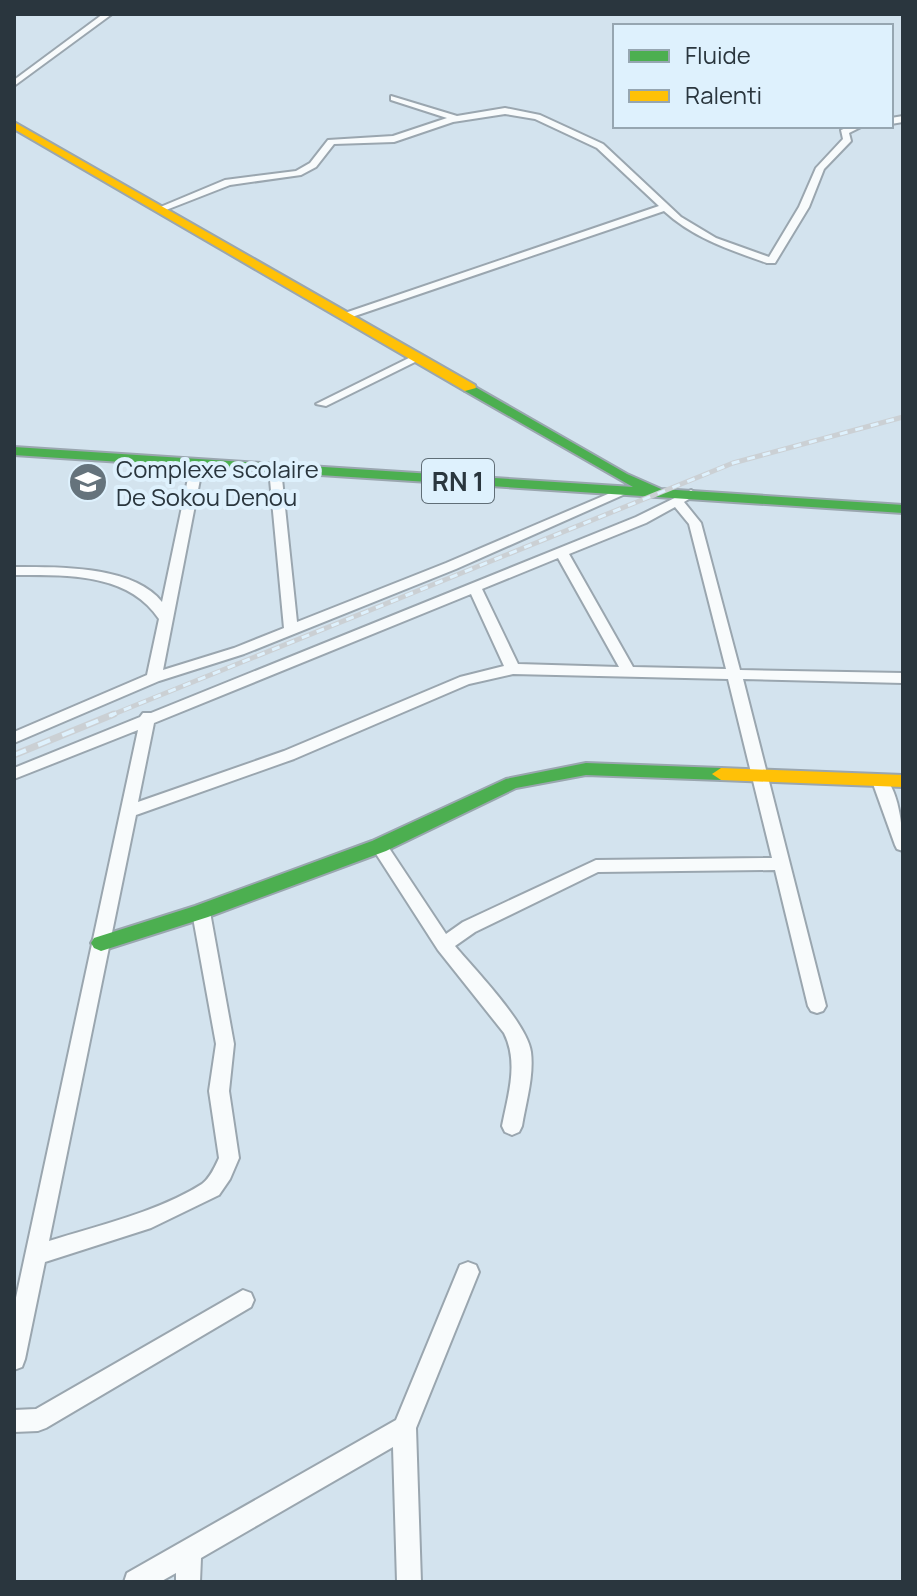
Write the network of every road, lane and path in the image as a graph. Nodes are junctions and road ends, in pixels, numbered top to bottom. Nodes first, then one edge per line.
1 (108, 14) edge
2 (14, 84) edge
3 (394, 98) dead end
4 (453, 119) junction
5 (14, 125) edge
6 (854, 128) edge
7 (665, 207) junction
8 (163, 208) junction
9 (346, 316) junction
10 (417, 357) junction
11 (322, 404) dead end
12 (14, 451) edge
13 (197, 464) junction
14 (275, 469) junction
15 (619, 486) junction
16 (685, 499) junction
17 (903, 509) edge
18 (561, 552) junction
19 (14, 571) edge
20 (474, 586) junction
21 (166, 619) junction
22 (291, 629) junction
23 (513, 669) junction
24 (629, 672) junction
25 (732, 675) junction
26 (154, 678) junction
27 (903, 678) edge
28 (148, 717) junction
29 (14, 738) edge
30 (14, 774) edge
31 (758, 775) junction
32 (880, 781) junction
33 (903, 781) edge
34 (128, 812) junction
35 (903, 845) edge
36 (379, 846) junction
37 (779, 864) junction
38 (201, 912) junction
39 (101, 943) junction
40 (444, 945) junction
41 (817, 1006) dead end
42 (512, 1126) dead end
43 (36, 1255) junction
44 (468, 1272) dead end
45 (243, 1300) dead end
46 (14, 1359) edge
47 (14, 1421) edge
48 (404, 1428) junction
49 (189, 1553) junction
50 (136, 1582) edge
51 (188, 1582) edge
52 (409, 1582) edge

1 - 2 street
3 - 4 street
4 - 7 street
4 - 8 street
5 - 8 street
6 - 7 street
7 - 9 street
8 - 9 street
9 - 10 street
10 - 11 street
10 - 15 street
12 - 13 street, RN 1
13 - 14 street, RN 1
13 - 21 street
14 - 15 street, RN 1
14 - 22 street
15 - 16 street, RN 1
15 - 22 street
16 - 17 street, RN 1
16 - 18 street
16 - 25 street
18 - 20 street
18 - 24 street
19 - 21 street
20 - 23 street
20 - 28 street
21 - 26 street
22 - 26 street
23 - 24 street
23 - 34 street
24 - 25 street
25 - 27 street
25 - 31 street
26 - 29 street
28 - 30 street
28 - 34 street
31 - 32 street
31 - 36 street
31 - 37 street
32 - 33 street
32 - 35 street
34 - 39 street
36 - 38 street
36 - 40 street
37 - 40 street
37 - 41 street
38 - 39 street
38 - 43 street
39 - 43 street
40 - 42 street
43 - 46 street
44 - 48 street
45 - 47 street
48 - 49 street
48 - 52 street
49 - 50 street
49 - 51 street

